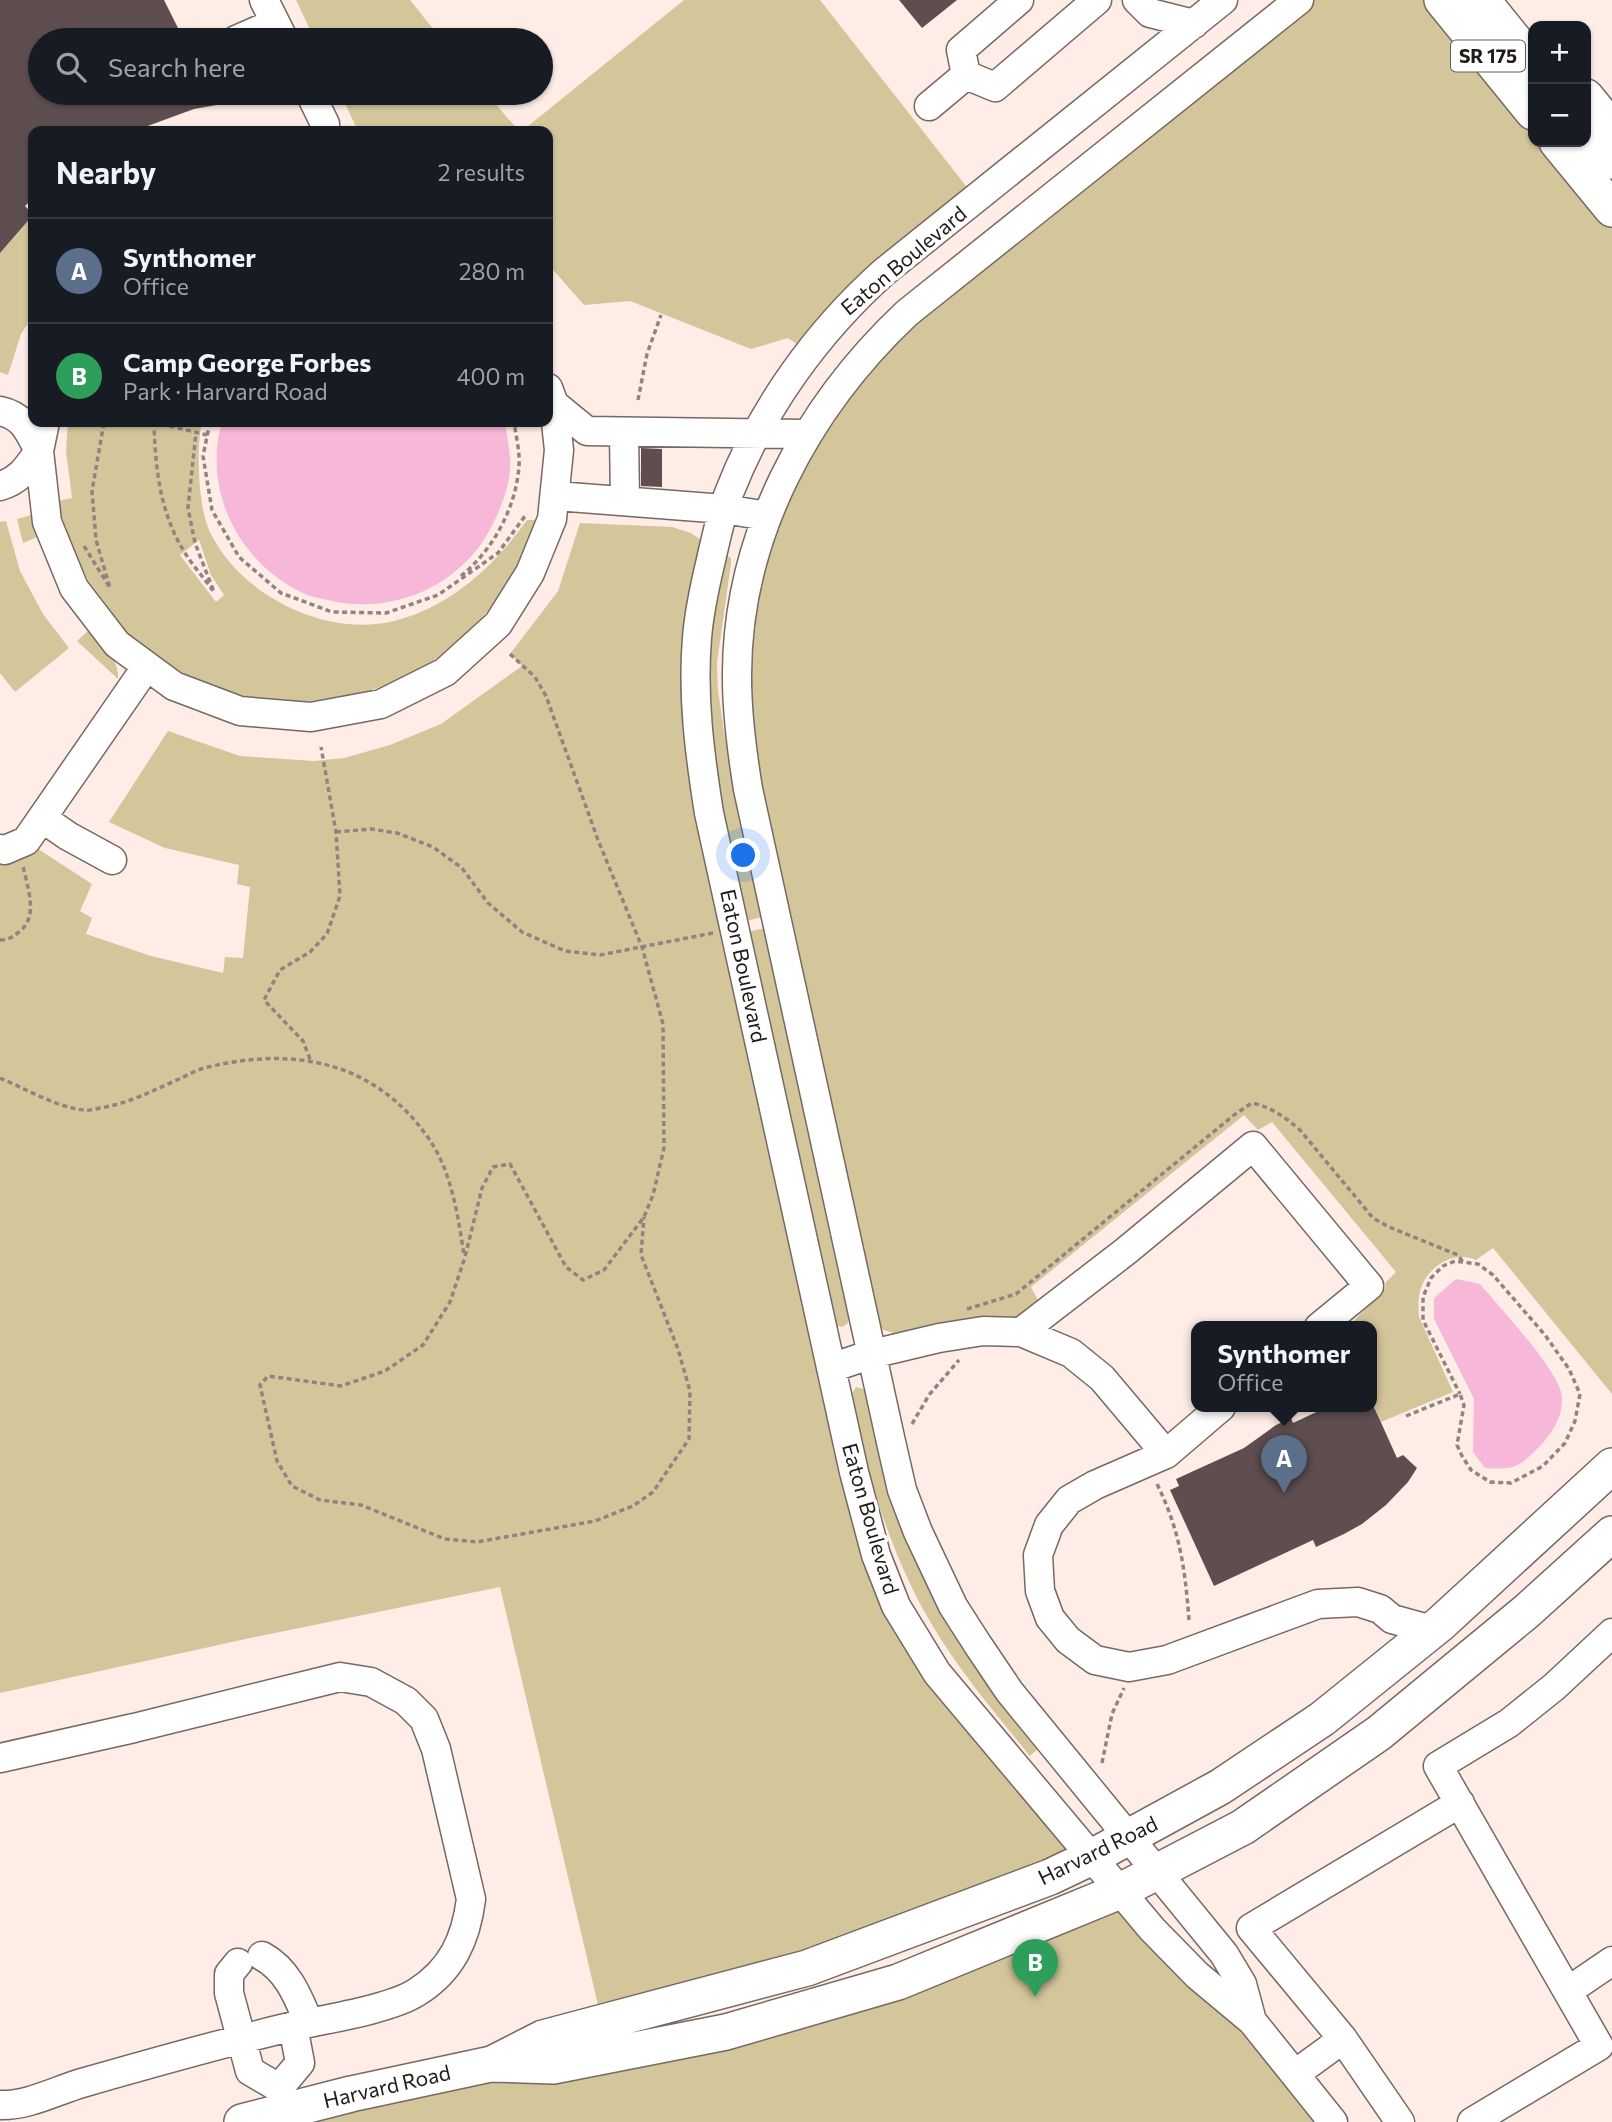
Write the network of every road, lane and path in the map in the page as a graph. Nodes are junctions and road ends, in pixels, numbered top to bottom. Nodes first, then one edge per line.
1 (1019, 0) edge
2 (1097, 0) edge
3 (1137, 0) edge
4 (1223, 0) edge
5 (1299, 0) edge
6 (1442, 0) edge
7 (1482, 0) edge
8 (1508, 0) edge
9 (1194, 24) junction
10 (1528, 25) edge
11 (1528, 57) edge
12 (966, 75) junction
13 (1591, 103) edge
14 (316, 105) edge
15 (929, 106) dead end
16 (1528, 106) edge
17 (326, 126) edge
18 (1612, 129) edge
19 (1591, 134) edge
20 (1561, 147) edge
21 (1612, 161) edge
22 (1612, 209) edge
23 (661, 315) dead end
24 (553, 398) edge
25 (638, 400) dead end
26 (553, 410) edge
27 (0, 411) edge
28 (44, 427) edge
29 (103, 427) edge
30 (154, 427) edge
31 (175, 427) edge
32 (209, 427) edge
33 (515, 427) edge
34 (196, 432) junction
35 (624, 432) junction
36 (807, 434) junction
37 (207, 435) junction
38 (757, 435) junction
39 (39, 451) junction
40 (0, 486) edge
41 (556, 496) junction
42 (625, 501) junction
43 (724, 509) junction
44 (525, 516) dead end
45 (767, 516) junction
46 (82, 542) dead end
47 (438, 595) junction
48 (510, 654) dead end
49 (147, 666) junction
50 (321, 747) dead end
51 (43, 818) junction
52 (335, 832) junction
53 (9, 846) edge
54 (112, 860) dead end
55 (715, 933) dead end
56 (0, 940) edge
57 (642, 947) junction
58 (310, 1059) junction
59 (0, 1078) edge
60 (644, 1217) junction
61 (465, 1257) junction
62 (1326, 1321) edge
63 (1021, 1332) junction
64 (872, 1354) junction
65 (960, 1359) dead end
66 (831, 1368) junction
67 (1460, 1394) junction
68 (1216, 1412) edge
69 (1406, 1416) dead end
70 (911, 1426) dead end
71 (1160, 1465) junction
72 (1612, 1466) edge
73 (1612, 1534) edge
74 (1392, 1619) junction
75 (1189, 1620) dead end
76 (1432, 1630) junction
77 (1612, 1633) edge
78 (1399, 1656) junction
79 (1128, 1680) dead end
80 (0, 1758) edge
81 (1102, 1763) dead end
82 (1460, 1803) junction
83 (1128, 1837) junction
84 (1092, 1857) junction
85 (1158, 1872) junction
86 (1120, 1891) junction
87 (1612, 1961) edge
88 (1568, 1991) junction
89 (1252, 2021) junction
90 (301, 2024) junction
91 (242, 2039) junction
92 (1343, 2039) junction
93 (1605, 2057) edge
94 (491, 2064) junction
95 (1295, 2074) junction
96 (282, 2099) junction
97 (0, 2105) edge
98 (242, 2122) edge
99 (1333, 2122) edge
100 (1400, 2122) edge
101 (1472, 2122) edge

1 - 12 street
2 - 12 street
3 - 9 street
4 - 9 street, Eaton Boulevard
5 - 36 street, Eaton Boulevard
6 - 16 main road, SR 175
7 - 11 main road
8 - 10 main road, SR 175
9 - 38 street, Eaton Boulevard
12 - 15 street
13 - 18 main road
14 - 17 street
19 - 21 main road
20 - 22 main road
23 - 25 path
24 - 35 street
26 - 41 street
27 - 39 street
28 - 39 street
29 - 46 path
30 - 34 path
31 - 34 path
32 - 37 path
33 - 47 path
34 - 37 path
35 - 38 street
35 - 42 street
36 - 38 street
36 - 45 street, Eaton Boulevard
37 - 47 path
38 - 43 street, Eaton Boulevard
39 - 40 street
39 - 49 street
41 - 42 street
41 - 49 street
42 - 43 street
43 - 45 street
43 - 66 street, Eaton Boulevard
44 - 47 path
45 - 64 street, Eaton Boulevard
48 - 57 path
49 - 51 street
50 - 52 path
51 - 53 street
51 - 54 street
52 - 57 path
52 - 58 path
53 - 56 path
55 - 57 path
57 - 60 path
58 - 59 path
58 - 61 path
60 - 61 path
60 - 61 path
62 - 63 street
63 - 64 street
63 - 71 street
64 - 66 street
64 - 83 street, Eaton Boulevard
65 - 70 path
66 - 84 street, Eaton Boulevard
67 - 67 path
67 - 69 path
68 - 71 street
71 - 74 street
71 - 75 path
72 - 76 main road, Harvard Road
73 - 85 main road, Harvard Road
74 - 76 street
74 - 78 street
76 - 78 main road, Harvard Road
77 - 82 street
78 - 83 main road, Harvard Road
79 - 81 path
80 - 90 street
82 - 88 street
82 - 92 street
83 - 84 main road, Harvard Road
83 - 85 street, Eaton Boulevard
84 - 86 street, Eaton Boulevard
84 - 94 main road, Harvard Road
85 - 86 main road, Harvard Road
85 - 89 street, Eaton Boulevard
86 - 89 street, Eaton Boulevard
86 - 94 main road, Harvard Road
87 - 88 street
88 - 93 street
89 - 95 street
90 - 91 street
90 - 91 street
90 - 96 street
91 - 96 street
91 - 97 street
92 - 95 street
92 - 100 street
93 - 101 street
94 - 96 main road, Harvard Road
95 - 99 street
96 - 98 main road, Harvard Road

